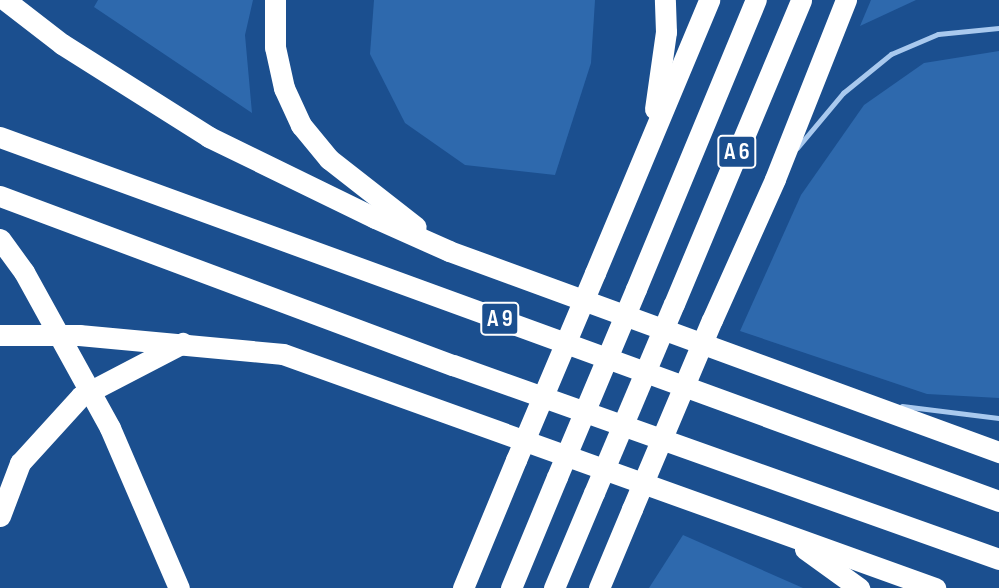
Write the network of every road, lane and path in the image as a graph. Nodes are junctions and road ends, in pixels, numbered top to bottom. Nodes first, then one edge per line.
1 (5, 0) edge
2 (275, 0) edge
3 (665, 0) edge
4 (709, 0) edge
5 (756, 0) edge
6 (801, 0) edge
7 (846, 0) edge
8 (999, 28) edge
9 (0, 137) edge
10 (649, 143) junction
11 (775, 179) junction
12 (0, 196) edge
13 (0, 239) edge
14 (449, 251) junction
15 (0, 335) edge
16 (183, 343) junction
17 (858, 400) junction
18 (999, 418) edge
19 (999, 452) edge
20 (999, 500) edge
21 (0, 516) edge
22 (786, 535) junction
23 (999, 559) edge
24 (179, 588) edge
25 (463, 588) edge
26 (511, 588) edge
27 (554, 588) edge
28 (599, 588) edge
29 (859, 588) edge
30 (935, 588) edge

1 - 14 highway
2 - 14 highway
3 - 10 highway
4 - 10 highway
5 - 26 highway, A 6, bridge
6 - 27 highway, A 6, bridge
7 - 11 highway, A 6
8 - 11 lane
9 - 20 highway, A 9
10 - 25 highway, bridge
11 - 28 highway, bridge
12 - 23 highway, A 9
13 - 24 highway, bridge
14 - 17 highway
15 - 16 highway
16 - 21 highway
16 - 22 highway
17 - 18 lane
17 - 19 highway
22 - 29 highway
22 - 30 highway

